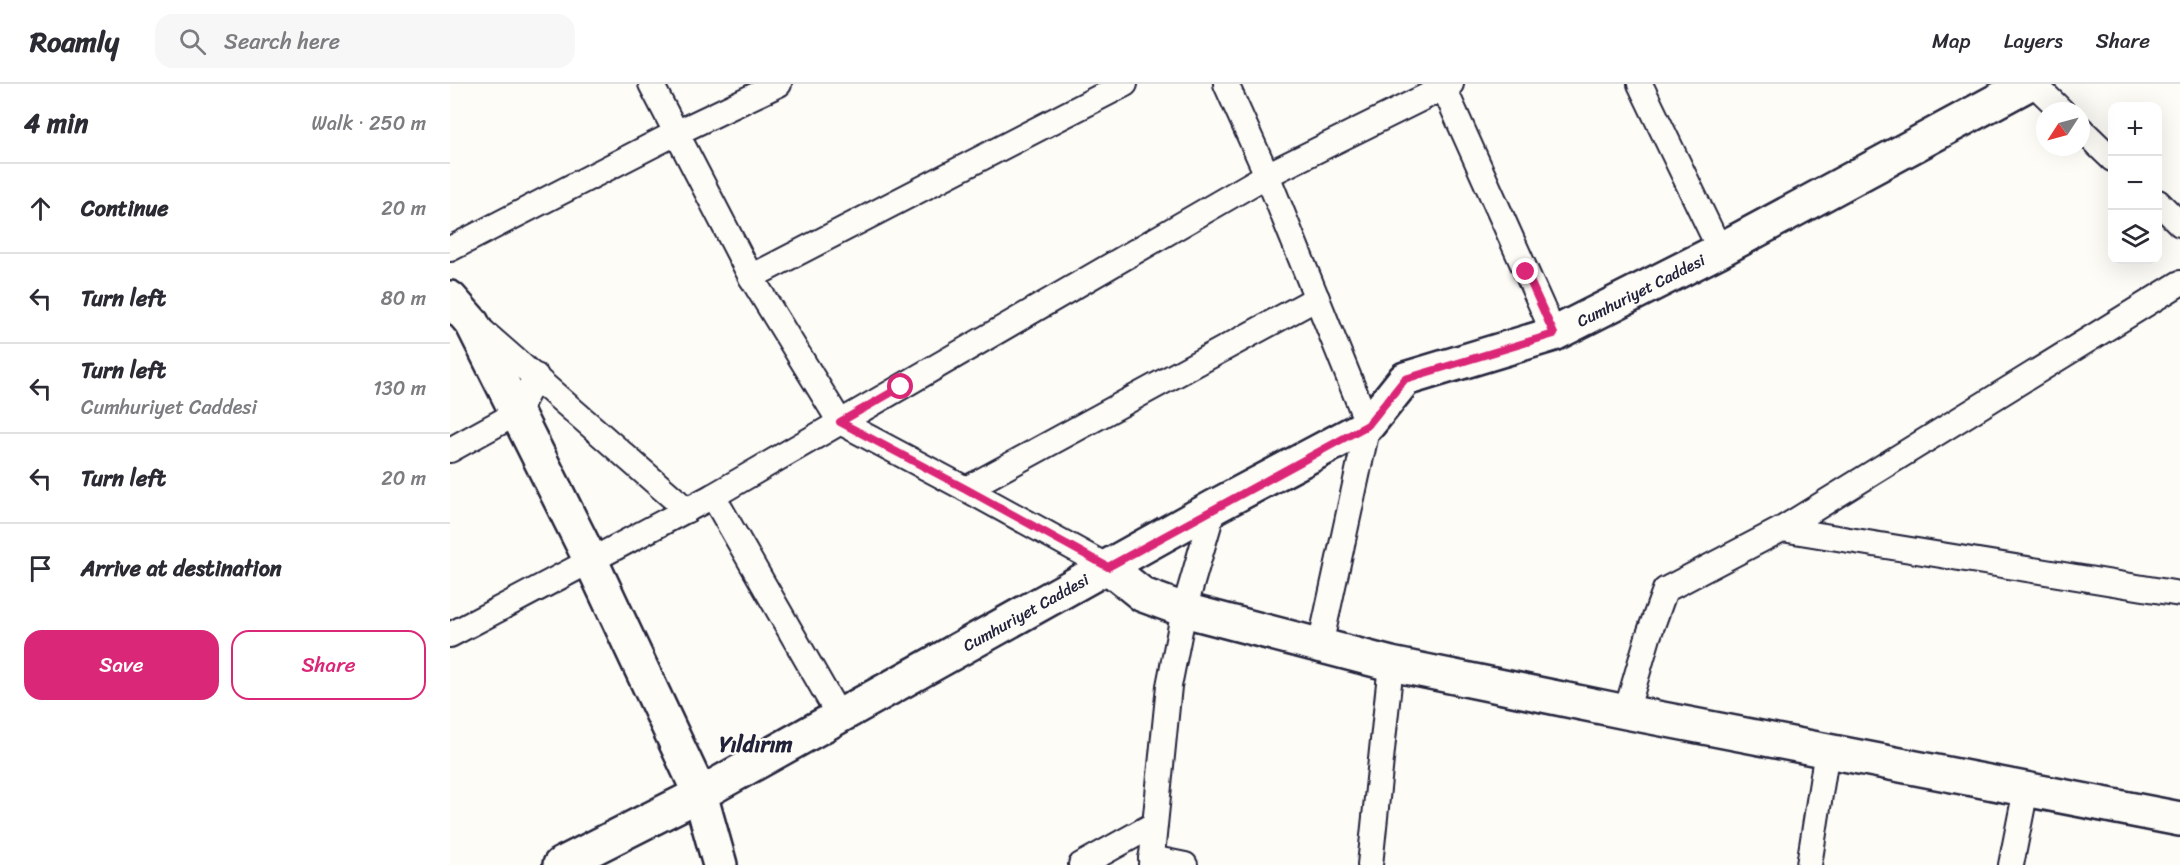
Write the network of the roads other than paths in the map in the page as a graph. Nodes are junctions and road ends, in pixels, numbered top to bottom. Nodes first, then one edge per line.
1 (651, 84) edge
2 (778, 84) edge
3 (1125, 84) edge
4 (1226, 84) edge
5 (1640, 84) edge
6 (2028, 84) edge
7 (2034, 84) edge
8 (1447, 86) edge
9 (2053, 102) edge
10 (676, 133) junction
11 (2090, 138) edge
12 (2109, 156) edge
13 (1267, 176) junction
14 (2162, 207) edge
15 (2180, 224) edge
16 (450, 249) edge
17 (1720, 250) junction
18 (751, 277) junction
19 (2180, 283) edge
20 (450, 298) edge
21 (1317, 298) junction
22 (472, 322) junction
23 (1554, 334) junction
24 (536, 376) junction
25 (517, 413) junction
26 (840, 422) junction
27 (1368, 425) junction
28 (450, 450) edge
29 (966, 489) junction
30 (713, 496) junction
31 (1214, 507) junction
32 (687, 510) junction
33 (1782, 530) junction
34 (591, 561) junction
35 (1108, 567) junction
36 (2180, 594) edge
37 (1184, 610) junction
38 (450, 635) edge
39 (1320, 646) junction
40 (1391, 664) junction
41 (1626, 712) junction
42 (839, 716) junction
43 (1827, 750) junction
44 (2026, 789) junction
45 (700, 794) junction
46 (2180, 819) edge
47 (1155, 824) junction
48 (1151, 861) edge
49 (560, 865) edge
50 (720, 865) edge
51 (1081, 865) edge
52 (1185, 865) edge
53 (1370, 865) edge
54 (1809, 865) edge
55 (2011, 865) edge

1 - 10 street
2 - 10 street
3 - 18 street
4 - 13 street
5 - 17 street
6 - 17 street, Cumhuriyet Caddesi
7 - 9 street
8 - 13 street
8 - 23 street
10 - 16 street
10 - 18 street
11 - 12 street
13 - 21 street
13 - 26 street
14 - 15 street
17 - 23 street, Cumhuriyet Caddesi
18 - 26 street
19 - 33 street
20 - 22 street
21 - 27 street
21 - 29 street
22 - 24 street
22 - 25 street
23 - 27 street, Cumhuriyet Caddesi
24 - 25 street
24 - 32 street
25 - 28 street
25 - 34 street
26 - 29 street
26 - 30 street
27 - 31 street, Cumhuriyet Caddesi
27 - 39 street
29 - 35 street
30 - 32 street
30 - 42 street
31 - 35 street, Cumhuriyet Caddesi
31 - 37 street
32 - 34 street
33 - 36 street
33 - 41 street
34 - 38 street
34 - 45 street
35 - 37 street
35 - 42 street, Cumhuriyet Caddesi
37 - 39 street
37 - 47 street
39 - 40 street
40 - 41 street
40 - 53 street
41 - 43 street
42 - 45 street, Cumhuriyet Caddesi
43 - 44 street
43 - 54 street
44 - 46 street
44 - 55 street
45 - 49 street, Cumhuriyet Caddesi
45 - 50 street
47 - 48 street
47 - 51 street
48 - 52 street

